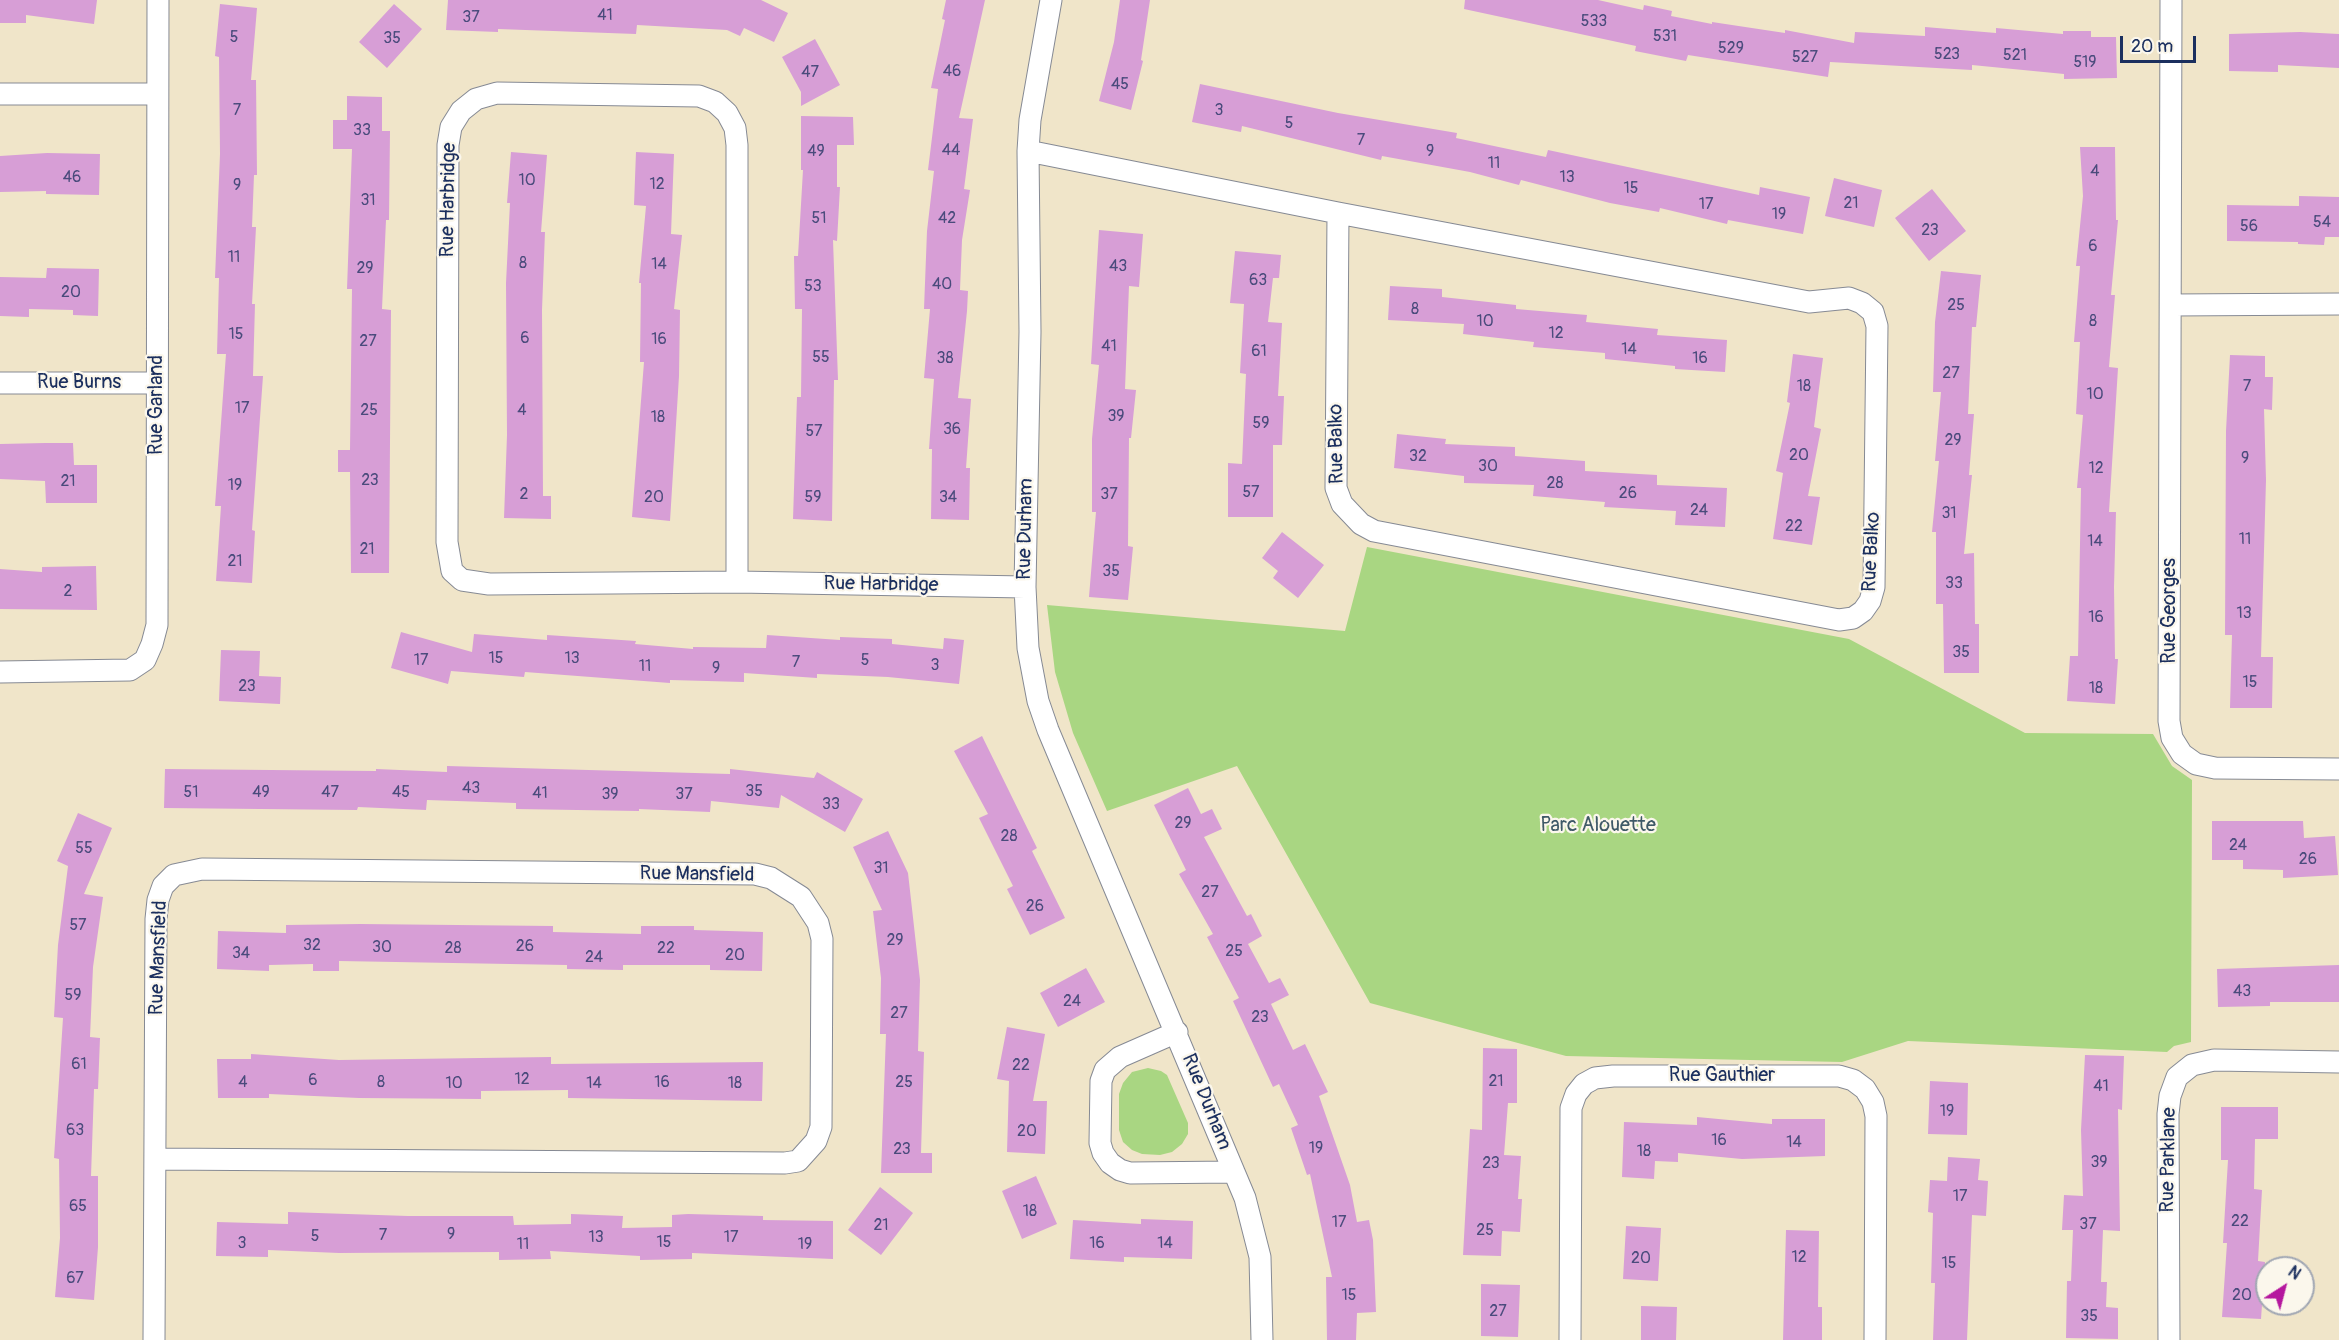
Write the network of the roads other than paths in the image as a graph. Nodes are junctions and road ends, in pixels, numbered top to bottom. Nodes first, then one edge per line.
1 (159, 0) edge
2 (1051, 0) edge
3 (2171, 0) edge
4 (0, 94) edge
5 (157, 94) junction
6 (1028, 151) junction
7 (1338, 213) junction
8 (2339, 304) edge
9 (2172, 305) junction
10 (0, 383) edge
11 (158, 383) junction
12 (737, 582) junction
13 (1025, 587) junction
14 (0, 672) edge
15 (2339, 769) edge
16 (1177, 1032) junction
17 (2339, 1062) edge
18 (156, 1160) junction
19 (1234, 1172) junction
20 (154, 1340) edge
21 (1262, 1340) edge
22 (1570, 1340) edge
23 (1875, 1340) edge
24 (2169, 1340) edge

1 - 5 street, Rue Garland
2 - 6 street, Rue Durham
3 - 9 street, Rue Georges
4 - 5 street
5 - 11 street, Rue Garland
6 - 7 street, Rue Balko
6 - 13 street, Rue Durham
7 - 7 street, Rue Balko
8 - 9 street
9 - 15 street, Rue Georges
10 - 11 street, Rue Burns
11 - 14 street, Rue Garland
12 - 12 street, Rue Harbridge
12 - 13 street, Rue Harbridge
13 - 16 street, Rue Durham
16 - 19 street, Rue Durham
16 - 19 street, Rue Durham
17 - 24 street, Rue Parklane
18 - 18 street, Rue Mansfield
18 - 20 street, Rue Mansfield
19 - 21 street, Rue Durham
22 - 23 street, Rue Gauthier

